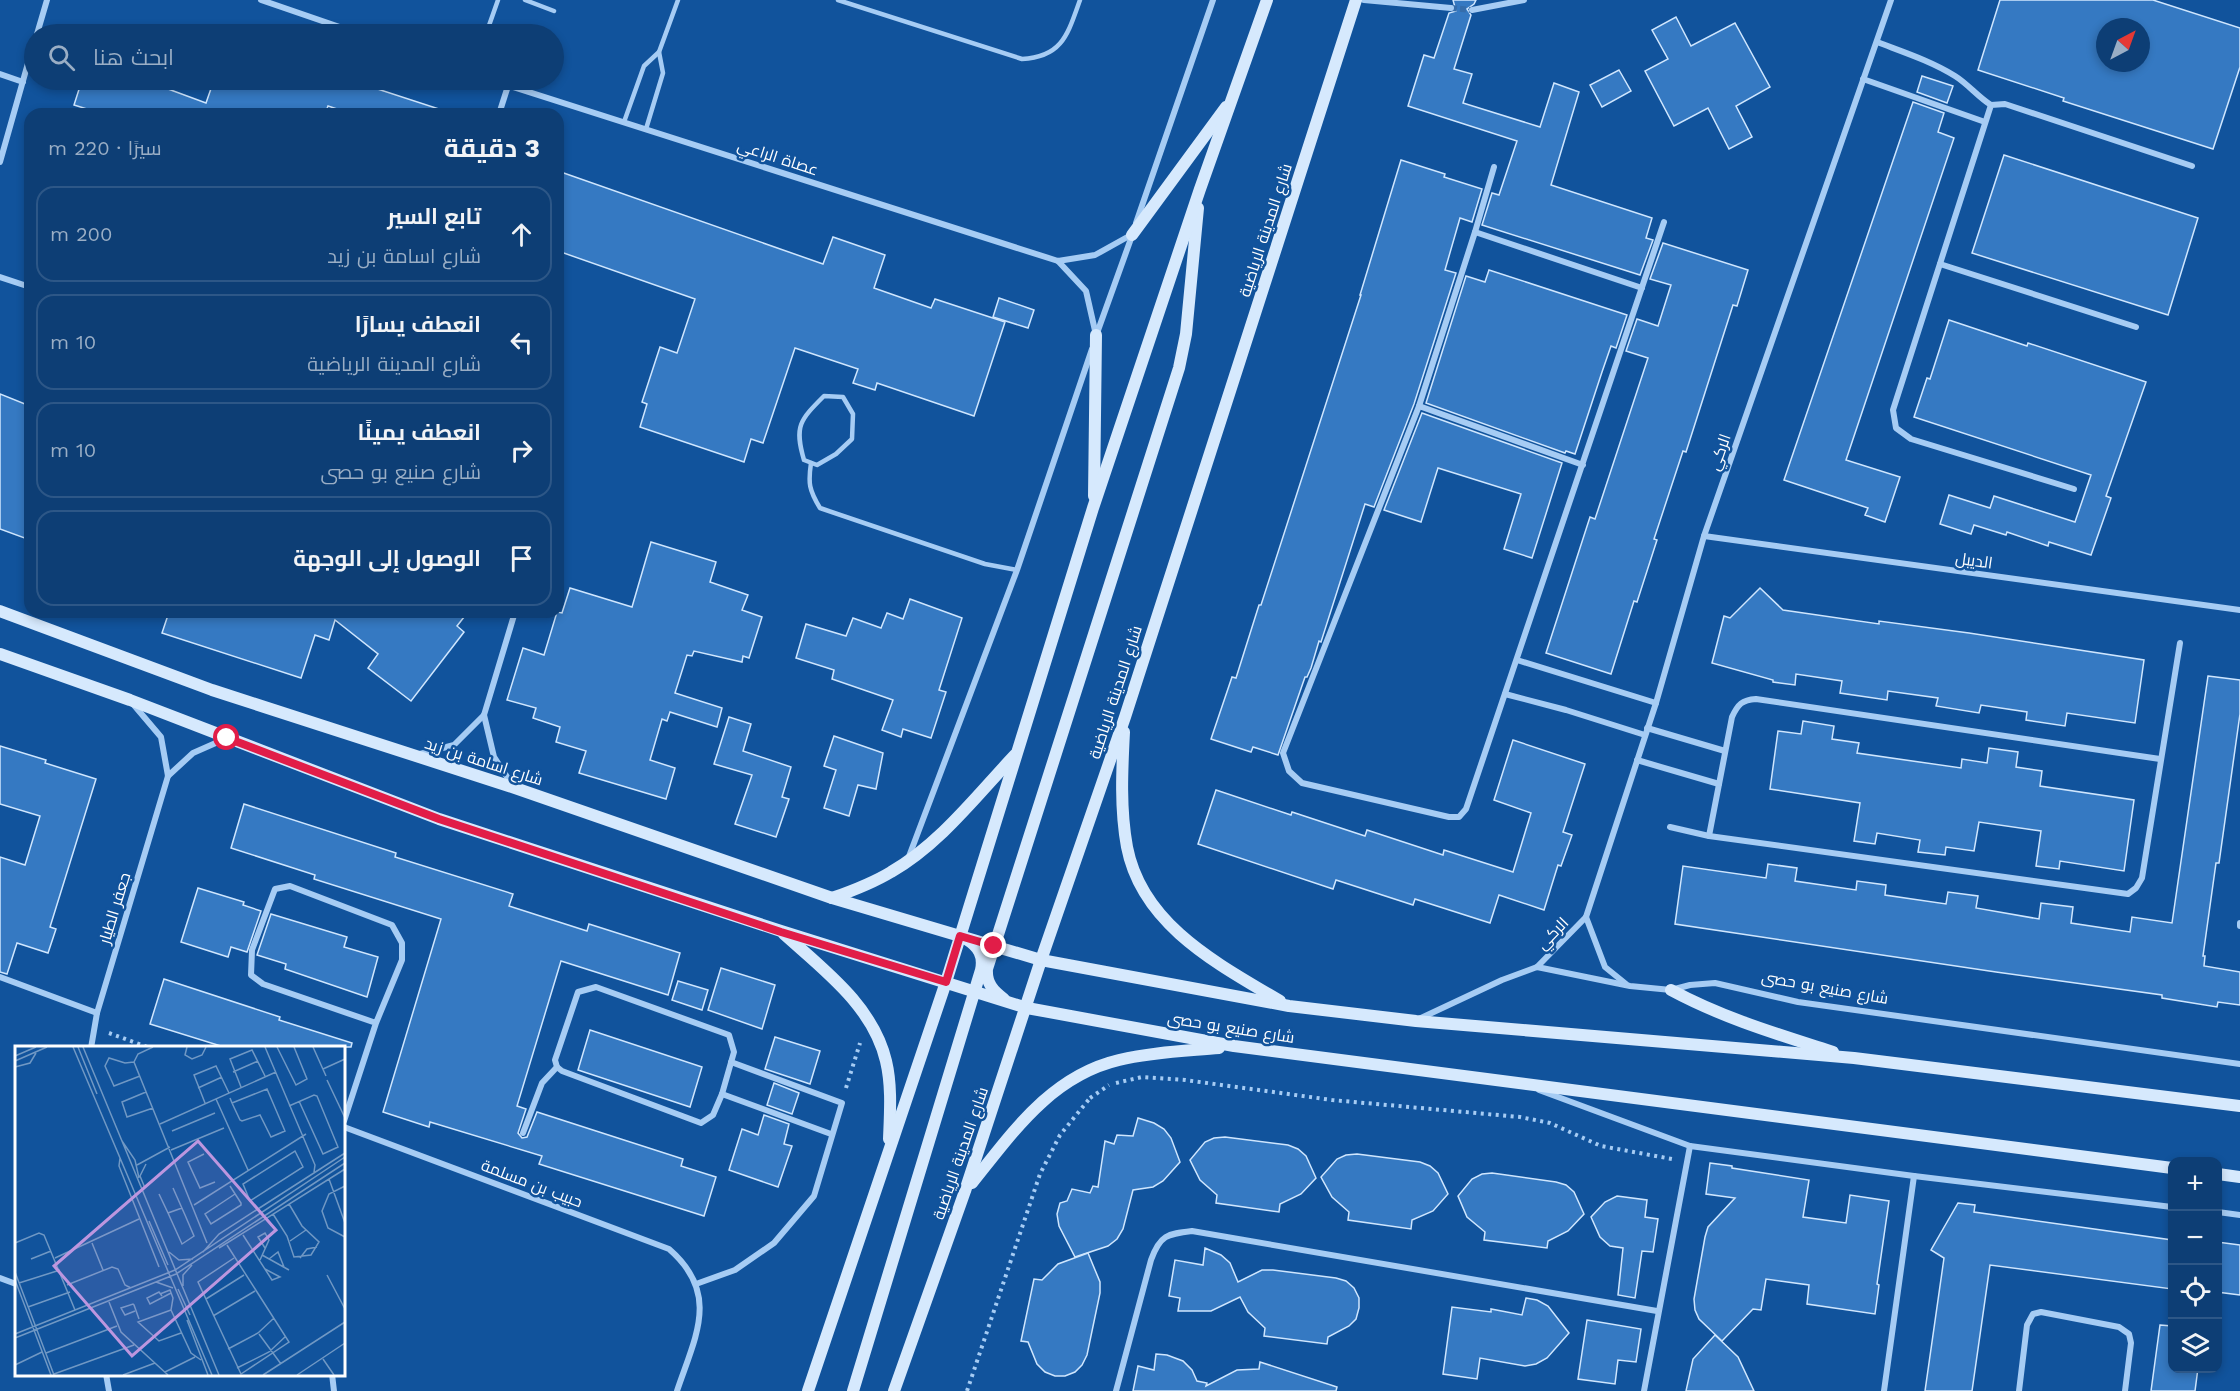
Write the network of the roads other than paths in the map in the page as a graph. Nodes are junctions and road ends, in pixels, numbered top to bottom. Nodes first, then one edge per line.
1 (47, 0) edge
2 (261, 0) edge
3 (498, 0) edge
4 (525, 0) edge
5 (678, 0) edge
6 (838, 0) edge
7 (1080, 0) edge
8 (1213, 0) edge
9 (1267, 0) edge
10 (1356, 0) edge
11 (1364, 0) edge
12 (1524, 0) edge
13 (1891, 0) edge
14 (1411, 3) edge
15 (1451, 8) tunnel mouth
16 (1473, 10) tunnel mouth
17 (554, 11) dead end
18 (40, 24) edge
19 (331, 24) edge
20 (490, 24) edge
21 (1877, 42) junction
22 (659, 52) junction
23 (0, 74) edge
24 (24, 78) edge
25 (1863, 79) junction
26 (23, 82) junction
27 (507, 90) edge
28 (521, 90) edge
29 (1234, 96) junction
30 (1992, 105) junction
31 (501, 108) edge
32 (624, 122) junction
33 (1985, 122) junction
34 (646, 129) junction
35 (0, 162) edge
36 (2192, 166) dead end
37 (1494, 167) dead end
38 (1200, 189) junction
39 (1664, 222) dead end
40 (1475, 232) junction
41 (1132, 235) junction
42 (1058, 261) junction
43 (1940, 264) junction
44 (0, 277) edge
45 (24, 285) edge
46 (1642, 288) junction
47 (2136, 327) dead end
48 (1096, 335) junction
49 (1419, 406) junction
50 (811, 463) junction
51 (1583, 465) junction
52 (2074, 489) dead end
53 (1093, 508) junction
54 (1704, 536) junction
55 (1017, 570) junction
56 (2240, 610) edge
57 (0, 611) edge
58 (513, 618) edge
59 (2180, 643) dead end
60 (0, 654) edge
61 (1517, 660) junction
62 (1505, 694) junction
63 (130, 700) junction
64 (1656, 703) junction
65 (484, 715) junction
66 (1125, 717) junction
67 (1646, 732) junction
68 (227, 738) junction
69 (1725, 751) junction
70 (1017, 753) junction
71 (416, 756) junction
72 (2160, 759) junction
73 (1637, 760) junction
74 (168, 776) junction
75 (1719, 784) junction
76 (515, 788) junction
77 (1671, 827) dead end
78 (1708, 836) junction
79 (906, 863) junction
80 (832, 898) junction
81 (1586, 917) junction
82 (781, 932) junction
83 (960, 936) junction
84 (994, 946) junction
85 (1041, 960) junction
86 (1537, 967) junction
87 (0, 977) edge
88 (946, 982) junction
89 (1630, 986) junction
90 (1671, 990) junction
91 (975, 991) junction
92 (1289, 1006) junction
93 (1026, 1008) junction
94 (97, 1013) junction
95 (1416, 1021) junction
96 (376, 1023) junction
97 (91, 1046) edge
98 (1234, 1047) junction
99 (1854, 1058) junction
100 (731, 1062) junction
101 (2240, 1064) edge
102 (557, 1067) junction
103 (1516, 1082) junction
104 (722, 1094) junction
105 (2240, 1106) edge
106 (345, 1118) edge
107 (345, 1127) edge
108 (523, 1133) dead end
109 (831, 1134) junction
110 (1690, 1146) junction
111 (888, 1154) junction
112 (2168, 1167) edge
113 (2222, 1175) edge
114 (1914, 1176) junction
115 (2240, 1177) edge
116 (965, 1191) junction
117 (2168, 1207) edge
118 (2222, 1213) edge
119 (2240, 1215) edge
120 (0, 1278) edge
121 (15, 1284) edge
122 (696, 1284) junction
123 (1657, 1311) junction
124 (106, 1376) edge
125 (332, 1376) edge
126 (109, 1391) edge
127 (334, 1391) edge
128 (676, 1391) edge
129 (808, 1391) edge
130 (854, 1391) edge
131 (894, 1391) edge
132 (1116, 1391) edge
133 (1644, 1391) edge
134 (1884, 1391) edge
135 (2019, 1391) edge
136 (2125, 1391) edge

1 - 18 street
2 - 19 street
3 - 20 lane
4 - 17 lane
5 - 22 lane
6 - 7 lane
8 - 41 street
9 - 29 main road
10 - 66 main road, شارع المدينة الرياضية
11 - 14 street
12 - 16 street
13 - 21 street, الركي
14 - 15 street
21 - 25 street, الركي
21 - 30 street
22 - 32 lane
22 - 34 lane
23 - 26 street
24 - 26 street
25 - 33 street
25 - 54 street, الركي
26 - 35 street
27 - 31 street
28 - 32 street, عصاة الراعي
29 - 38 main road
29 - 41 main road
30 - 33 street
30 - 36 street
32 - 34 street, عصاة الراعي
33 - 43 street
34 - 42 street, عصاة الراعي
37 - 40 street
38 - 53 main road
38 - 84 main road
39 - 46 street
40 - 46 street
40 - 49 street
41 - 42 street, عصاة الراعي
41 - 48 street
42 - 48 street, عصاة الراعي
43 - 47 street
43 - 52 street
44 - 45 street
46 - 51 street
48 - 53 main road
48 - 55 street
49 - 51 street
49 - 62 street
50 - 50 lane
50 - 55 lane
51 - 61 street
53 - 70 main road
54 - 56 street, الديبل
54 - 64 street, الركي
55 - 79 street
57 - 71 main road, شارع اسامة بن زيد
58 - 65 street
59 - 72 street
60 - 63 main road
61 - 62 street
61 - 64 street
62 - 67 street
63 - 68 main road
63 - 74 street, جعفر الطيار
64 - 67 street, الركي
65 - 71 street
65 - 76 street
66 - 85 main road, شارع المدينة الرياضية
66 - 92 main road
67 - 69 street
67 - 73 street, الركي
68 - 74 street
68 - 82 main road
69 - 72 street
69 - 75 street
70 - 79 main road
70 - 83 main road
71 - 76 main road, شارع اسامة بن زيد
72 - 78 street
73 - 75 street
73 - 81 street, الركي
74 - 94 street, جعفر الطيار
75 - 78 street
76 - 80 main road, شارع اسامة بن زيد
77 - 78 street
79 - 80 main road
80 - 83 main road, شارع اسامة بن زيد
81 - 86 street, الركي
81 - 89 street, الركي
82 - 88 main road
82 - 111 main road
83 - 84 main road, شارع صنيع بو حصى
83 - 88 main road
83 - 91 main road
84 - 85 main road, شارع صنيع بو حصى
84 - 93 main road
85 - 92 main road, شارع صنيع بو حصى
85 - 93 main road, شارع المدينة الرياضية
86 - 89 street, شارع صنيع بو حصى
86 - 95 street
87 - 94 street
88 - 91 main road, شارع صنيع بو حصى
88 - 111 main road
89 - 90 street, شارع صنيع بو حصى
90 - 99 main road
90 - 101 street, شارع صنيع بو حصى
91 - 93 main road, شارع صنيع بو حصى
91 - 130 main road
92 - 95 main road, شارع صنيع بو حصى
93 - 98 main road, شارع صنيع بو حصى
93 - 116 main road, شارع المدينة الرياضية
94 - 97 street, جعفر الطيار
95 - 99 main road, شارع صنيع بو حصى
96 - 96 street
96 - 106 street
98 - 103 main road, شارع صنيع بو حصى
98 - 116 main road
99 - 105 main road, شارع صنيع بو حصى
100 - 102 street
100 - 104 street
100 - 109 street
102 - 104 street
102 - 108 street
103 - 110 street, شارع صنيع بو حصى
103 - 112 main road, شارع صنيع بو حصى
104 - 109 street
107 - 122 street, حبيب بن مسلمة
109 - 122 street
110 - 114 street, شارع صنيع بو حصى
110 - 123 street
111 - 129 main road
113 - 115 main road
114 - 117 street, شارع صنيع بو حصى
114 - 134 street
116 - 131 main road, شارع المدينة الرياضية
118 - 119 street
120 - 121 street
122 - 128 street
123 - 132 street
123 - 133 street
124 - 126 street
125 - 127 street
135 - 136 street

